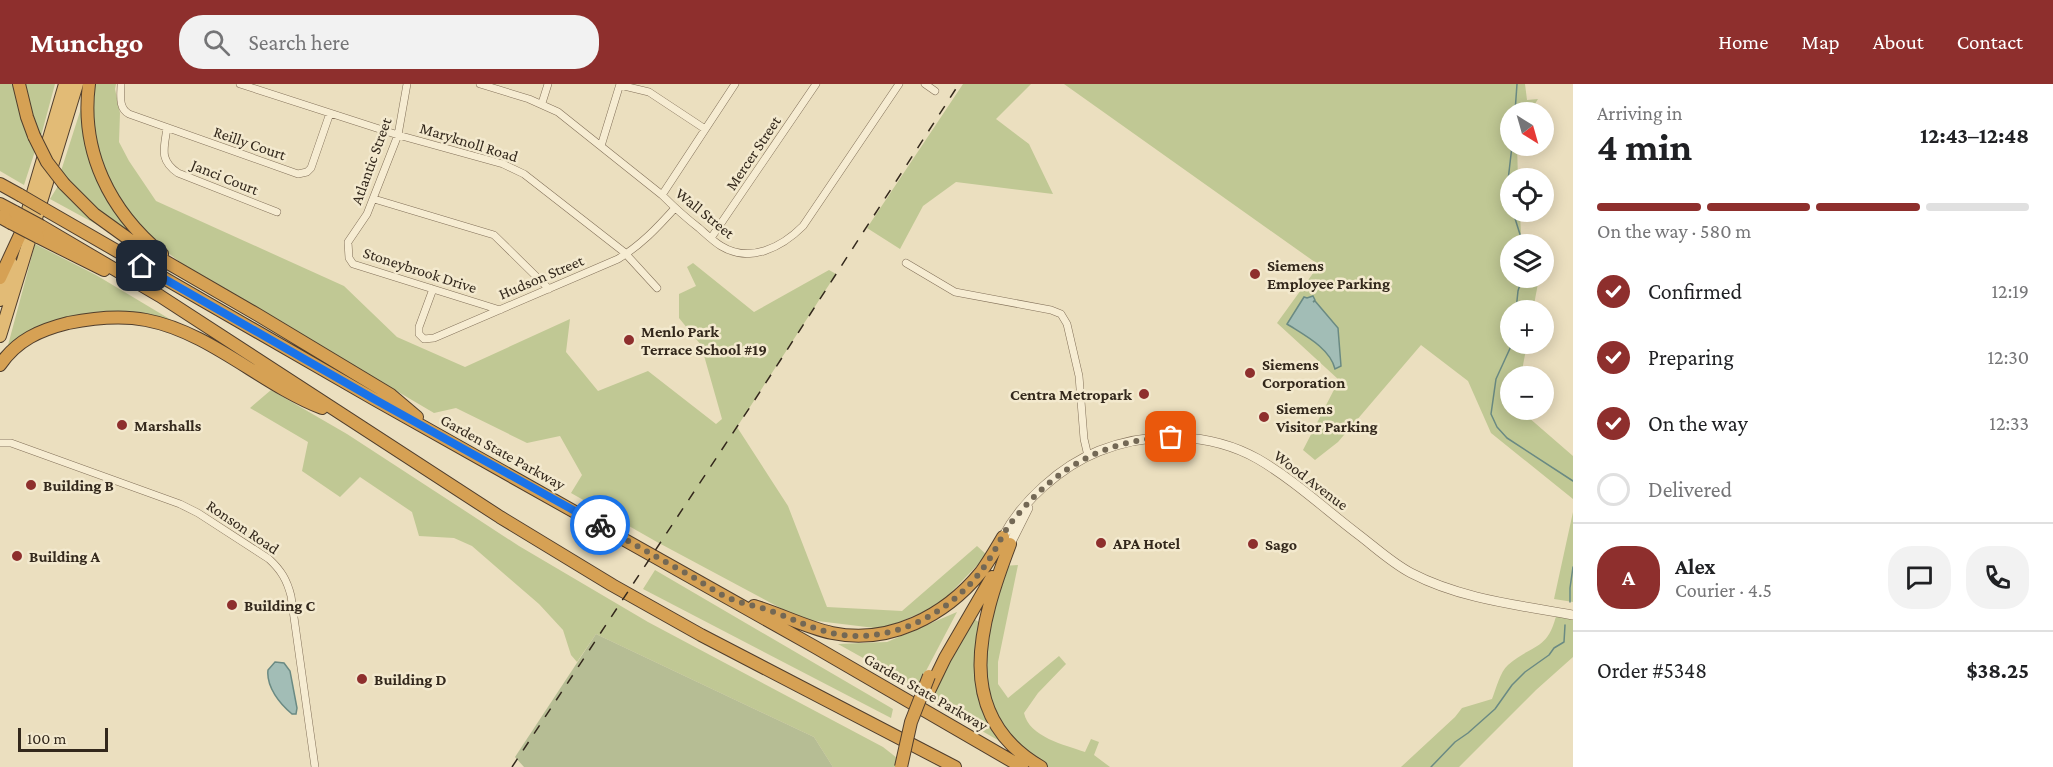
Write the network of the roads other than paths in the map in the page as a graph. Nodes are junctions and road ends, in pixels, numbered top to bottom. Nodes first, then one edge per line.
1 (19, 84) edge
2 (64, 84) edge
3 (77, 84) edge
4 (89, 84) edge
5 (121, 84) edge
6 (240, 84) edge
7 (407, 84) edge
8 (480, 84) edge
9 (548, 84) edge
10 (620, 84) edge
11 (654, 84) edge
12 (735, 84) edge
13 (816, 84) edge
14 (899, 84) edge
15 (925, 84) edge
16 (935, 91) dead end
17 (649, 92) junction
18 (542, 104) junction
19 (330, 114) junction
20 (167, 128) junction
21 (705, 129) junction
22 (398, 135) junction
23 (601, 146) junction
24 (0, 184) edge
25 (662, 195) junction
26 (374, 199) junction
27 (0, 204) edge
28 (675, 208) junction
29 (277, 213) dead end
30 (9, 217) edge
31 (20, 235) junction
32 (711, 238) junction
33 (348, 242) joint
34 (626, 254) junction
35 (906, 263) dead end
36 (179, 268) junction
37 (0, 278) edge
38 (657, 288) dead end
39 (433, 289) junction
40 (549, 289) junction
41 (0, 300) edge
42 (500, 310) junction
43 (0, 336) edge
44 (0, 365) edge
45 (345, 417) junction
46 (436, 433) junction
47 (0, 443) edge
48 (1088, 456) junction
49 (1006, 541) junction
50 (732, 600) junction
51 (1573, 615) edge
52 (932, 677) junction
53 (915, 746) junction
54 (315, 767) edge
55 (901, 767) edge
56 (907, 767) edge
57 (941, 767) edge
58 (955, 767) edge
59 (1022, 767) edge
60 (1041, 767) edge

1 - 36 highway, bridge
2 - 31 highway
3 - 43 highway
4 - 36 highway
5 - 20 street, Reilly Court
6 - 19 street, Maryknoll Road
7 - 22 street, Atlantic Street
8 - 18 street, Wall Street
9 - 18 street
10 - 17 street
10 - 23 street
11 - 17 street
12 - 21 street
13 - 32 street, Mercer Street
14 - 32 street, Wall Street
15 - 16 street
17 - 21 street
18 - 23 street, Wall Street
19 - 20 street, Reilly Court
19 - 22 street, Maryknoll Road
20 - 29 street, Janci Court
21 - 25 street
22 - 26 street, Atlantic Street
22 - 34 street, Maryknoll Road
23 - 25 street, Wall Street
24 - 46 highway, Garden State Parkway, bridge
25 - 28 street, Wall Street
26 - 33 street, Atlantic Street
26 - 40 street
27 - 30 highway
28 - 32 street, Wall Street
28 - 34 street, Hudson Street
30 - 45 highway, bridge
31 - 37 highway
31 - 41 highway
33 - 39 street, Stoneybrook Drive
34 - 38 street, Maryknoll Road
34 - 40 street, Hudson Street
35 - 48 street
36 - 46 highway
39 - 42 street, Stoneybrook Drive
39 - 42 street, Hudson Street
40 - 42 street, Hudson Street
44 - 45 highway
45 - 53 highway
46 - 50 highway, Garden State Parkway
47 - 54 street, Ronson Road
48 - 49 street, Wood Avenue
48 - 51 street, Wood Avenue
49 - 50 highway
49 - 52 highway
49 - 60 highway
50 - 59 highway, Garden State Parkway
52 - 55 highway, bridge
52 - 56 highway
53 - 57 highway
53 - 58 highway

